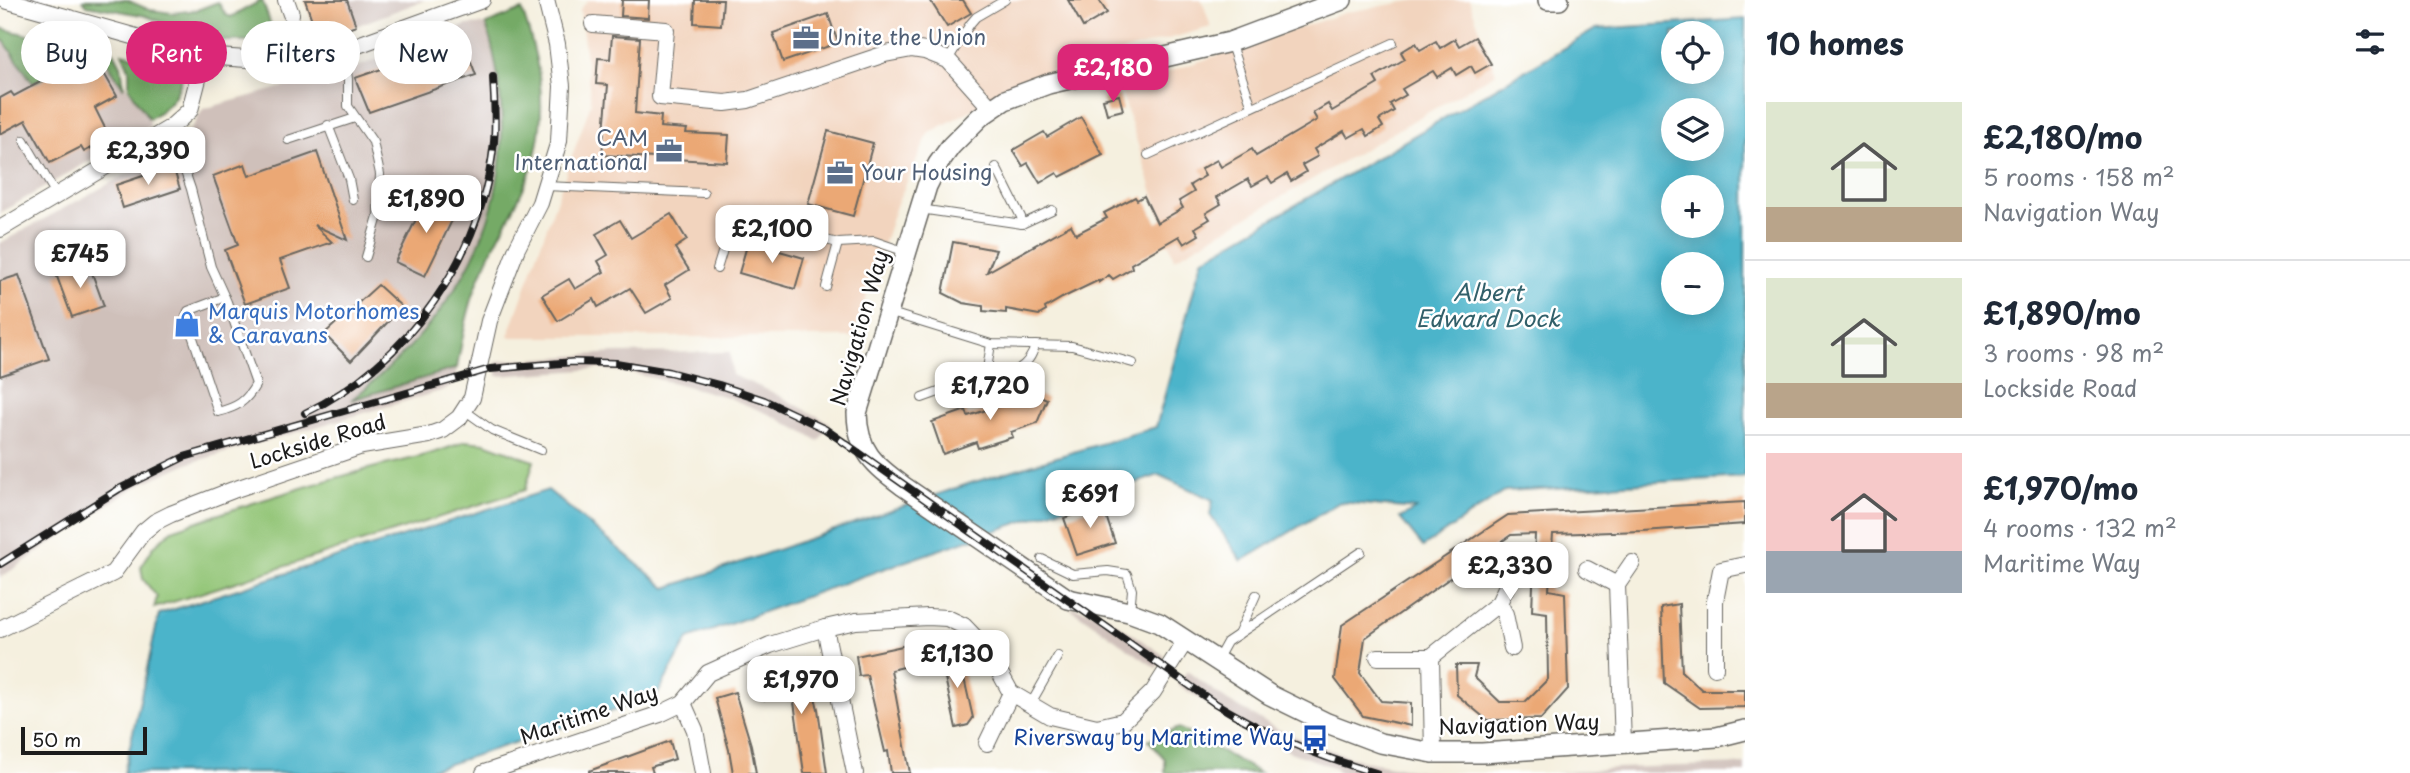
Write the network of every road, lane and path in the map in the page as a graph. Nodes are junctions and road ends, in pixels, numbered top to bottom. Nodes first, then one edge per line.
1 (5, 0) edge
2 (482, 0) edge
3 (546, 0) edge
4 (1005, 0) edge
5 (1339, 0) edge
6 (1548, 0) edge
7 (1559, 0) edge
8 (25, 2) edge
9 (593, 23) dead end
10 (126, 33) edge
11 (1230, 42) junction
12 (1393, 43) dead end
13 (360, 44) edge
14 (948, 60) junction
15 (197, 84) edge
16 (348, 84) edge
17 (1252, 107) junction
18 (991, 108) junction
19 (355, 118) junction
20 (328, 125) junction
21 (170, 128) junction
22 (24, 140) dead end
23 (288, 140) dead end
24 (1148, 155) dead end
25 (996, 167) dead end
26 (545, 186) junction
27 (704, 193) dead end
28 (57, 196) junction
29 (353, 200) dead end
30 (919, 209) junction
31 (1052, 210) dead end
32 (1023, 224) junction
33 (0, 229) edge
34 (838, 243) junction
35 (906, 252) junction
36 (366, 257) dead end
37 (718, 270) dead end
38 (826, 287) dead end
39 (225, 297) junction
40 (888, 312) junction
41 (990, 344) junction
42 (1035, 345) junction
43 (1133, 363) dead end
44 (986, 375) junction
45 (922, 398) dead end
46 (464, 410) junction
47 (541, 450) dead end
48 (1361, 552) dead end
49 (1042, 559) dead end
50 (1510, 563) dead end
51 (1632, 563) dead end
52 (1745, 565) edge
53 (1587, 569) dead end
54 (1617, 585) junction
55 (1256, 595) dead end
56 (1499, 603) junction
57 (1129, 612) junction
58 (825, 628) junction
59 (0, 629) edge
60 (1238, 635) junction
61 (1186, 640) junction
62 (1512, 648) dead end
63 (1058, 656) dead end
64 (1378, 657) dead end
65 (1431, 657) junction
66 (1217, 660) junction
67 (1715, 668) dead end
68 (1011, 693) junction
69 (683, 703) junction
70 (1030, 705) junction
71 (1745, 730) edge
72 (987, 743) dead end
73 (1623, 743) junction
74 (1433, 753) junction
75 (484, 773) edge
76 (703, 773) edge
77 (855, 773) edge

1 - 8 street
2 - 13 street
3 - 26 street
4 - 14 lane
5 - 11 street, Navigation Way
6 - 7 street
8 - 10 street
9 - 14 street
11 - 17 lane
11 - 18 street, Navigation Way
12 - 17 lane
14 - 18 street
15 - 21 street
16 - 19 lane
17 - 24 lane
18 - 30 street, Navigation Way
19 - 20 lane
19 - 36 lane
20 - 23 lane
20 - 29 lane
21 - 28 street
21 - 39 lane
22 - 28 lane
25 - 32 lane
26 - 27 lane
26 - 46 street
28 - 33 street
30 - 32 lane
30 - 35 street, Navigation Way
31 - 32 lane
34 - 35 lane
34 - 37 lane
34 - 38 lane
35 - 40 street, Navigation Way
39 - 39 lane
40 - 41 lane
40 - 57 street, Navigation Way
41 - 42 lane
41 - 44 lane
42 - 43 lane
42 - 44 lane
44 - 45 lane
46 - 47 lane
46 - 59 street, Lockside Road
48 - 60 lane
49 - 57 lane
50 - 56 street
51 - 54 street
52 - 67 street
53 - 54 street
54 - 73 street
55 - 60 lane
56 - 62 street
56 - 65 street
57 - 61 street, Navigation Way
58 - 68 street, Maritime Way
58 - 69 street, Maritime Way
58 - 77 street
60 - 66 lane
61 - 66 street, Navigation Way
61 - 70 street, Maritime Way
63 - 70 lane
64 - 65 street
65 - 74 street
66 - 74 street, Navigation Way
68 - 70 street, Maritime Way
68 - 72 street
69 - 75 street, Maritime Way
69 - 76 street
71 - 73 street, Navigation Way
73 - 74 street, Navigation Way

